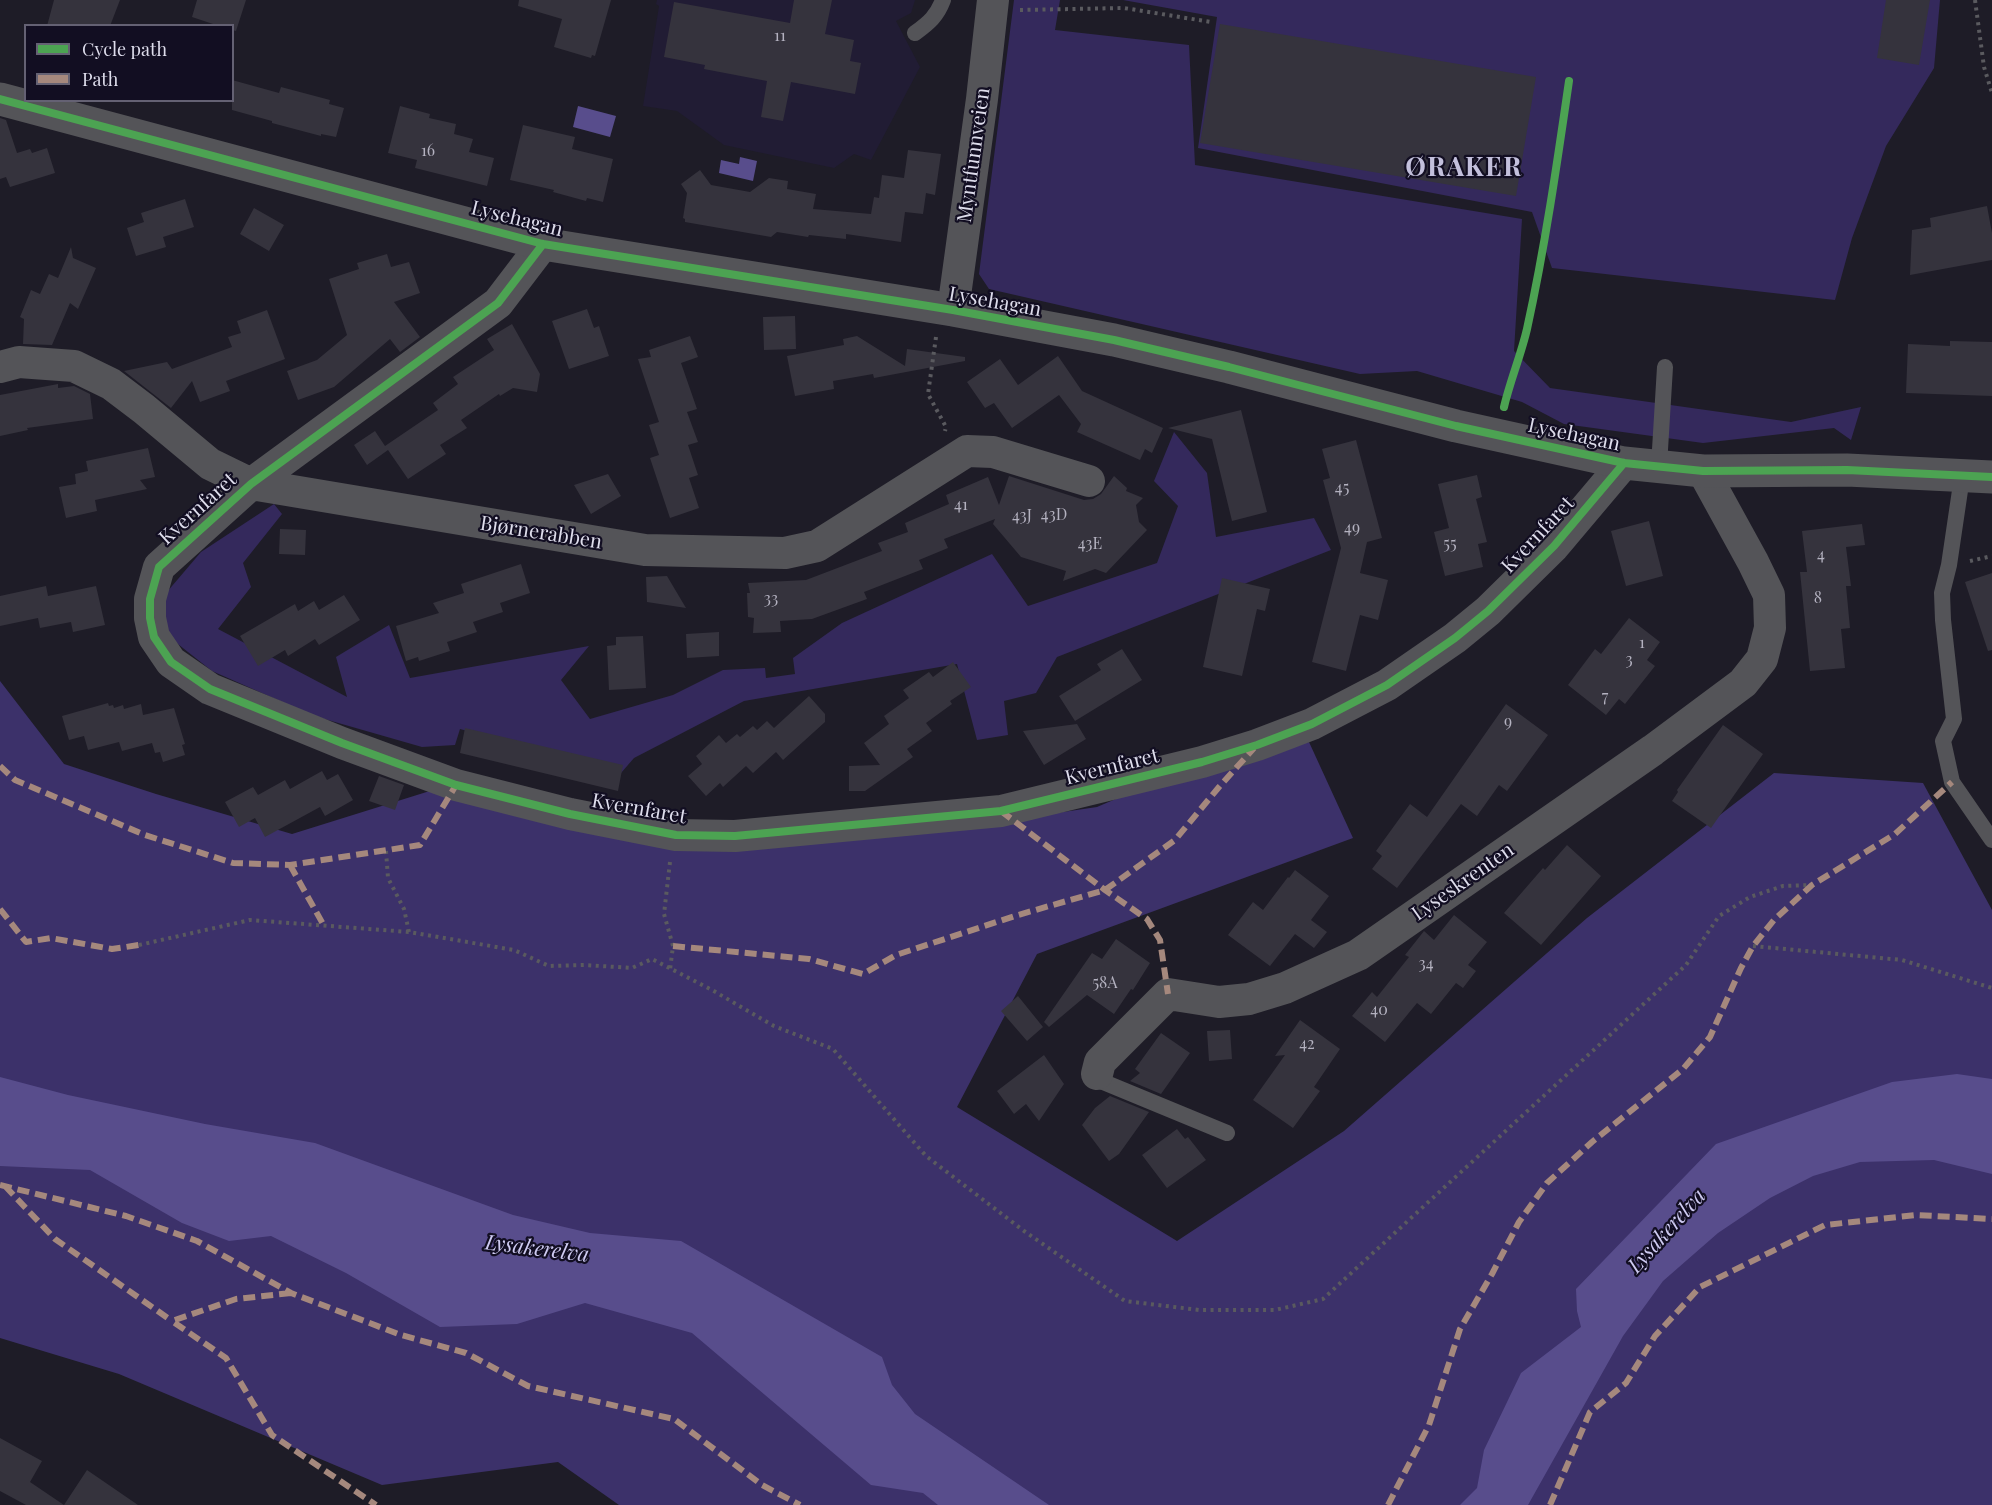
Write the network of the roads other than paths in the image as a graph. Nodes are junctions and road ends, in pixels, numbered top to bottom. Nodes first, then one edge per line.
1 (943, 0) edge
2 (993, 4) edge
3 (915, 33) dead end
4 (0, 99) edge
5 (543, 244) junction
6 (947, 310) junction
7 (0, 367) edge
8 (1665, 367) dead end
9 (1624, 463) junction
10 (1659, 466) junction
11 (1703, 471) junction
12 (1977, 477) edge
13 (1089, 481) dead end
14 (251, 484) junction
15 (1992, 840) edge
16 (1097, 1074) joint
17 (1227, 1133) dead end

1 - 3 lane
2 - 6 street, Myntfunnveien
4 - 5 street, Lysehagan
5 - 6 street, Lysehagan
5 - 14 street, Kvernfaret
6 - 9 street, Lysehagan
7 - 14 street, Bjørnerabben
8 - 10 lane
9 - 10 street, Lysehagan
9 - 14 street, Kvernfaret
10 - 11 street, Lysehagan
11 - 12 street, Lysehagan
11 - 16 street, Lyseskrenten
12 - 15 lane, Lysehagan
13 - 14 street, Bjørnerabben
16 - 17 lane, Lyseskrenten

